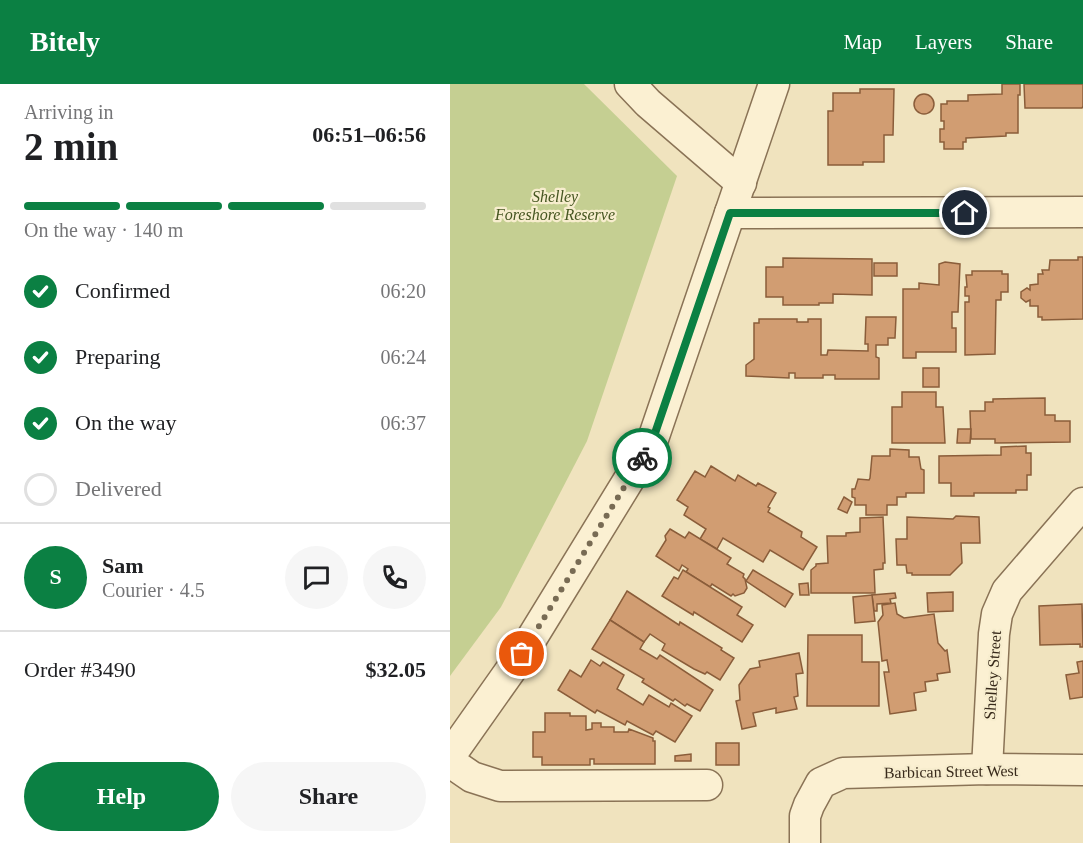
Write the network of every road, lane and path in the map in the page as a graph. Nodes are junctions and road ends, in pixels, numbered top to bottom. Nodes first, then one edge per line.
1 (630, 84) edge
2 (774, 84) edge
3 (741, 183) junction
4 (1083, 212) edge
5 (730, 213) junction
6 (1083, 503) edge
7 (450, 756) edge
8 (450, 762) edge
9 (987, 769) junction
10 (1083, 770) edge
11 (707, 785) dead end
12 (805, 843) edge

1 - 3 street
2 - 3 street
3 - 5 street
4 - 5 street
5 - 7 street
6 - 9 street, Shelley Street
8 - 11 street
9 - 10 street, Barbican Street West
9 - 12 street, Barbican Street West

